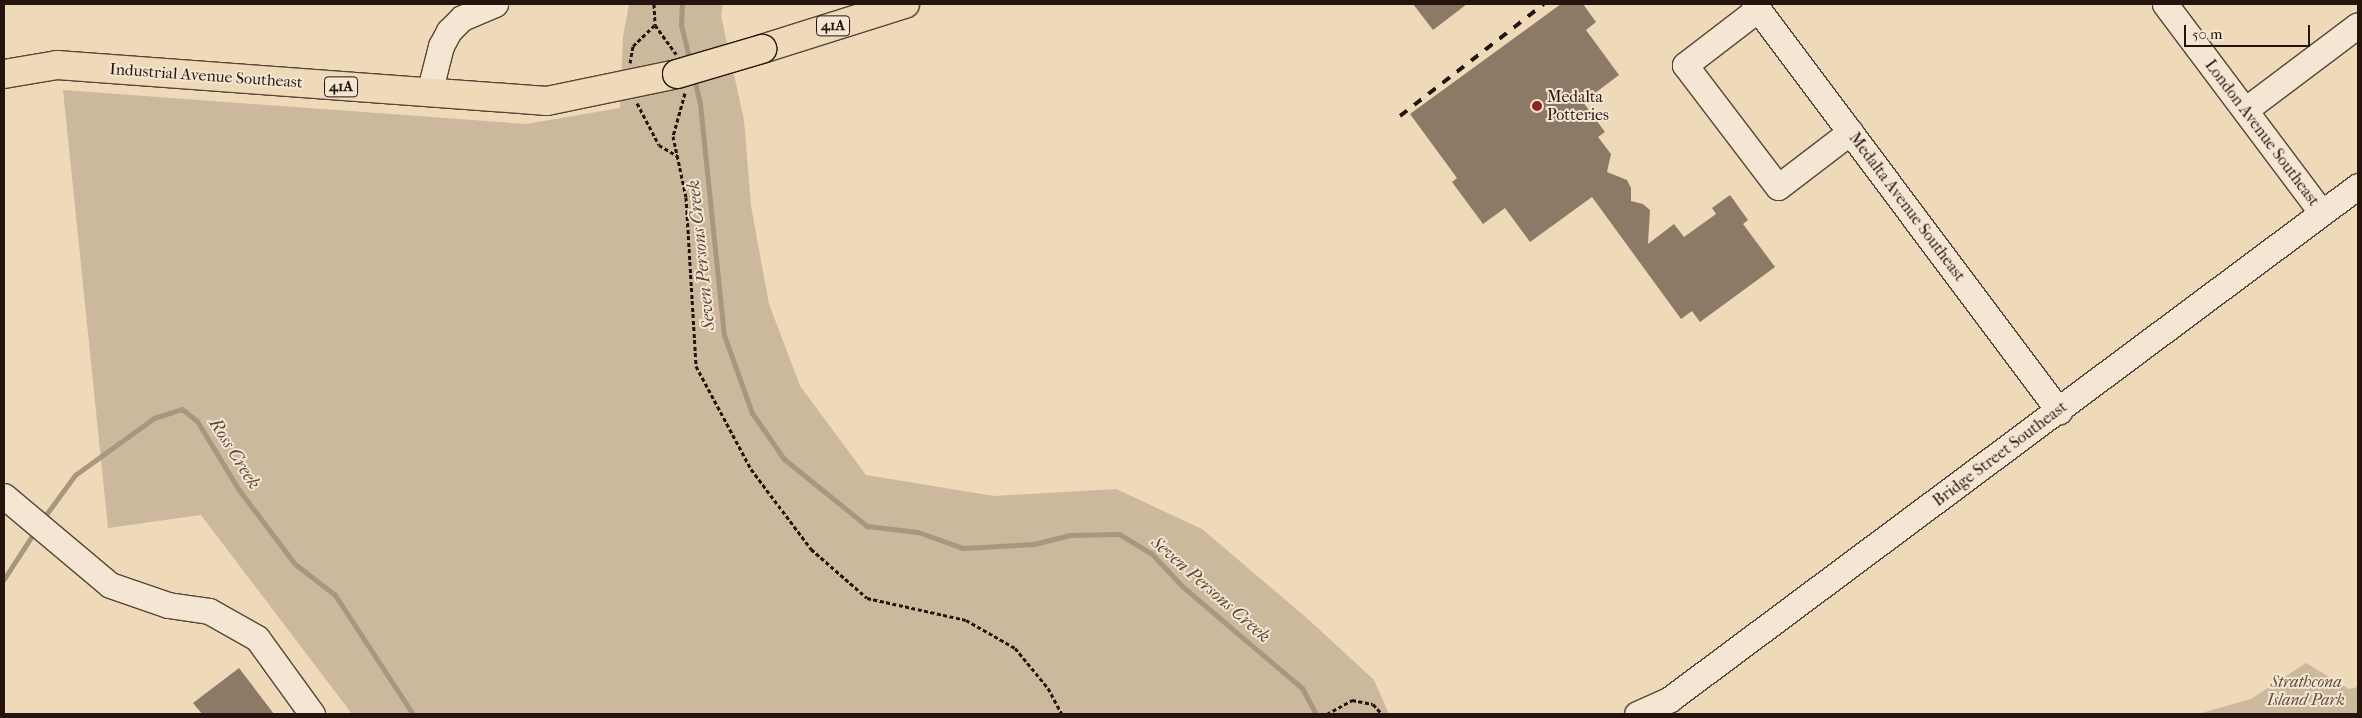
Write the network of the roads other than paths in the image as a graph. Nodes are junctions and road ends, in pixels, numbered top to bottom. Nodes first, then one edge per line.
1 (493, 4) edge
2 (905, 4) edge
3 (2165, 4) edge
4 (1756, 6) edge
5 (2358, 25) edge
6 (4, 74) edge
7 (429, 93) junction
8 (2244, 110) junction
9 (1850, 132) junction
10 (2358, 186) edge
11 (2322, 214) junction
12 (2059, 411) junction
13 (5, 497) edge
14 (312, 714) edge
15 (1637, 714) edge

1 - 7 street
2 - 7 main road, Industrial Avenue Southeast / 41A, bridge
3 - 8 street, London Avenue Southeast
4 - 9 street, Medalta Avenue Southeast
4 - 9 street
5 - 8 street
6 - 7 main road, Industrial Avenue Southeast / 41A
8 - 11 street, London Avenue Southeast
9 - 12 street, Medalta Avenue Southeast
10 - 11 street, Bridge Street Southeast
11 - 12 street, Bridge Street Southeast
12 - 15 street, Bridge Street Southeast
13 - 14 street

